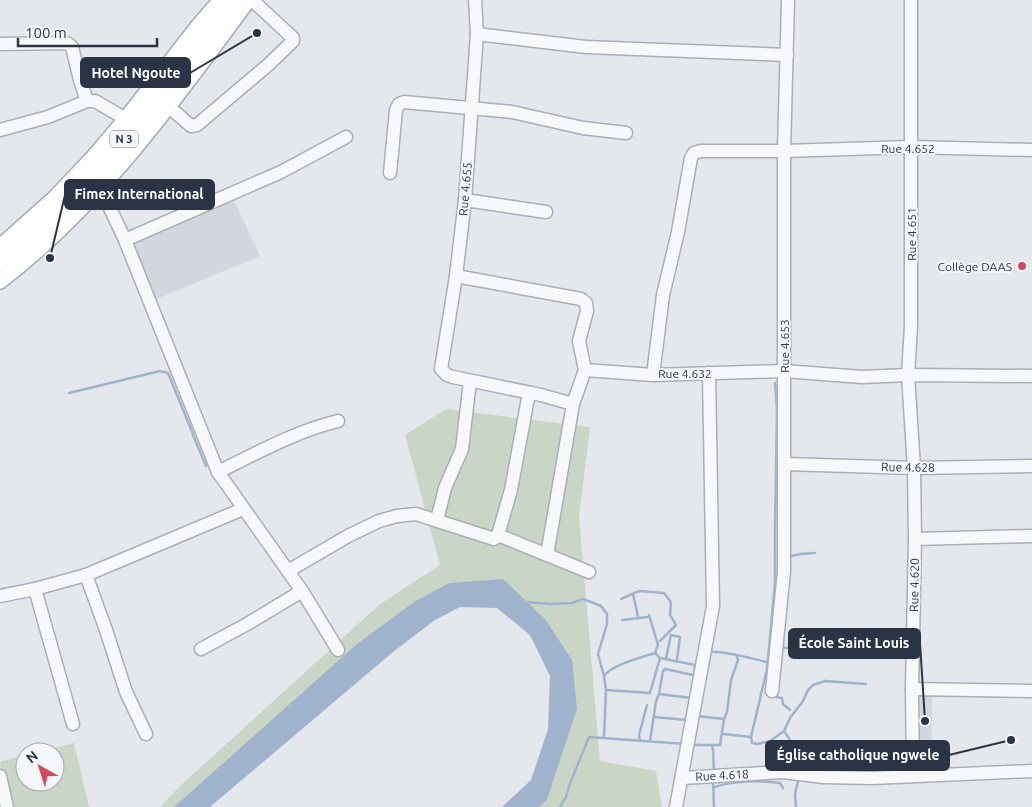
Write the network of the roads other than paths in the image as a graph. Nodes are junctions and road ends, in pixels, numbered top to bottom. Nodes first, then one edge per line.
1 (221, 0) edge
2 (232, 0) edge
3 (250, 0) edge
4 (475, 0) edge
5 (788, 0) edge
6 (911, 0) edge
7 (477, 34) junction
8 (0, 44) edge
9 (787, 54) junction
10 (87, 101) junction
11 (168, 106) junction
12 (471, 108) junction
13 (126, 119) junction
14 (0, 130) edge
15 (626, 133) dead end
16 (346, 137) dead end
17 (911, 147) junction
18 (1032, 150) edge
19 (784, 151) junction
20 (390, 173) dead end
21 (100, 186) junction
22 (464, 200) junction
23 (546, 212) dead end
24 (125, 240) junction
25 (0, 247) edge
26 (0, 262) edge
27 (456, 276) junction
28 (0, 281) edge
29 (585, 370) junction
30 (784, 371) junction
31 (709, 373) junction
32 (653, 374) junction
33 (908, 375) junction
34 (1032, 376) edge
35 (470, 381) junction
36 (529, 393) junction
37 (573, 404) junction
38 (338, 421) dead end
39 (785, 464) junction
40 (1032, 466) edge
41 (914, 468) junction
42 (218, 472) junction
43 (243, 509) junction
44 (437, 520) junction
45 (498, 536) junction
46 (1032, 536) edge
47 (914, 538) junction
48 (547, 555) junction
49 (288, 571) junction
50 (589, 572) dead end
51 (86, 575) junction
52 (35, 589) junction
53 (302, 591) junction
54 (0, 596) edge
55 (201, 649) dead end
56 (338, 650) dead end
57 (912, 689) junction
58 (772, 691) dead end
59 (1032, 691) edge
60 (73, 724) dead end
61 (146, 734) dead end
62 (1032, 772) edge
63 (0, 776) edge
64 (913, 776) junction
65 (682, 778) junction
66 (7, 807) edge
67 (676, 807) edge

1 - 13 main road
2 - 26 highway, N 3
3 - 11 main road
3 - 11 street
4 - 7 street, Rue 4.655
5 - 9 street, Rue 4.653
6 - 17 street, Rue 4.651
7 - 9 street
7 - 12 street, Rue 4.655
8 - 10 street
9 - 19 street, Rue 4.653
10 - 13 street
10 - 14 street
11 - 21 main road
12 - 15 street
12 - 20 street
12 - 22 street, Rue 4.655
13 - 25 main road
16 - 24 street
17 - 18 street, Rue 4.652
17 - 19 street, Rue 4.652
17 - 33 street, Rue 4.651
19 - 30 street, Rue 4.653
19 - 32 street, Rue 4.632
21 - 24 street
21 - 28 main road
22 - 23 street
22 - 27 street, Rue 4.655
24 - 42 street
27 - 29 street
27 - 35 street, Rue 4.655
29 - 32 street
29 - 37 street
30 - 31 street, Rue 4.632
30 - 33 street, Rue 4.632
30 - 39 street, Rue 4.653
31 - 32 street, Rue 4.632
31 - 65 street
33 - 34 street, Rue 4.632
33 - 41 street, Rue 4.651
35 - 36 street
35 - 44 street
36 - 37 street
36 - 45 street
37 - 48 street
38 - 42 street
39 - 41 street, Rue 4.628
39 - 58 street, Rue 4.653
40 - 41 street, Rue 4.628
41 - 47 street, Rue 4.620
42 - 43 street
43 - 49 street
43 - 51 street
44 - 45 street
44 - 49 street
45 - 48 street
46 - 47 street
47 - 57 street, Rue 4.620
48 - 50 street
49 - 53 street
51 - 52 street
51 - 61 street
52 - 54 street
52 - 60 street
53 - 55 street
53 - 56 street
57 - 59 street
57 - 64 street, Rue 4.620
62 - 64 street, Rue 4.618
63 - 66 street
64 - 65 street, Rue 4.618
65 - 67 street

